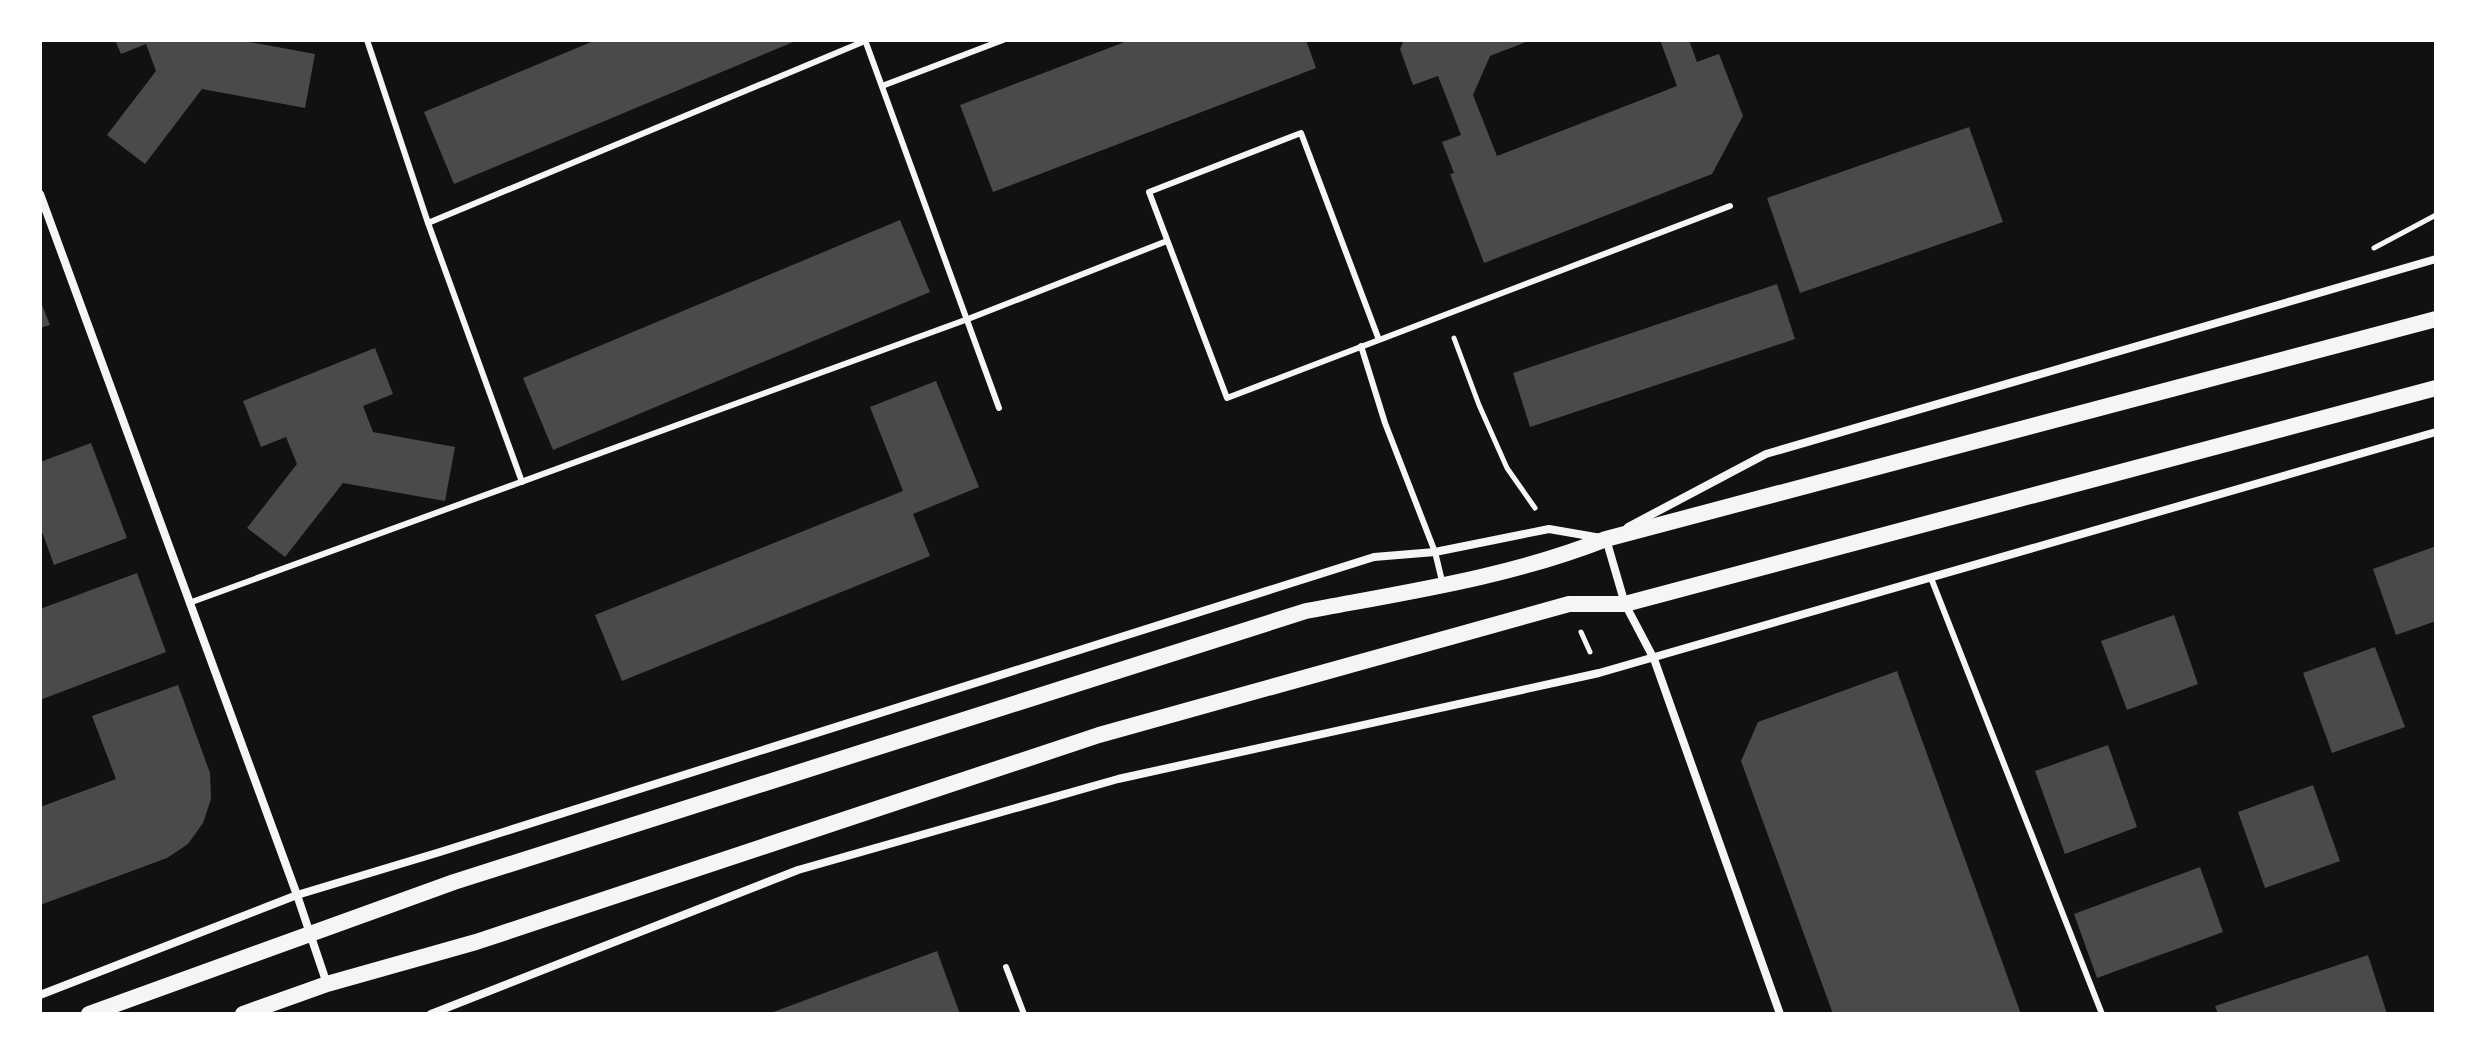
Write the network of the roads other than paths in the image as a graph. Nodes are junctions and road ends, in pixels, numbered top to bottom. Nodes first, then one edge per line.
1 (367, 40) edge
2 (1003, 40) edge
3 (865, 41) edge
4 (882, 86) junction
5 (40, 194) edge
6 (1730, 206) dead end
7 (428, 223) junction
8 (1167, 241) junction
9 (2436, 259) edge
10 (968, 319) junction
11 (2436, 319) edge
12 (1379, 340) junction
13 (1361, 346) junction
14 (2436, 388) edge
15 (999, 408) dead end
16 (2436, 432) edge
17 (522, 482) junction
18 (1606, 539) junction
19 (1435, 552) junction
20 (1931, 578) junction
21 (1444, 585) junction
22 (189, 603) junction
23 (1625, 604) junction
24 (1654, 659) junction
25 (297, 895) junction
26 (308, 934) junction
27 (1006, 967) dead end
28 (327, 984) junction
29 (40, 995) edge
30 (89, 1014) edge
31 (243, 1014) edge
32 (431, 1014) edge
33 (1024, 1014) edge
34 (1780, 1014) edge
35 (2102, 1014) edge

1 - 7 lane
2 - 4 lane
3 - 4 lane
3 - 7 lane
4 - 10 lane
5 - 22 street
6 - 12 lane
7 - 17 lane
8 - 10 lane
8 - 12 lane
8 - 13 lane
9 - 18 street
10 - 15 lane
10 - 17 lane
11 - 18 main road
12 - 13 lane
13 - 19 lane
14 - 23 main road
16 - 20 street
17 - 22 lane
18 - 19 street
18 - 21 main road
18 - 23 street
19 - 21 lane
19 - 25 street
20 - 24 street
20 - 35 lane
21 - 26 main road
22 - 25 street
23 - 24 street
23 - 28 main road
24 - 32 street
24 - 34 street
25 - 26 street
25 - 29 street
26 - 28 street
26 - 30 main road
27 - 33 lane
28 - 31 main road

